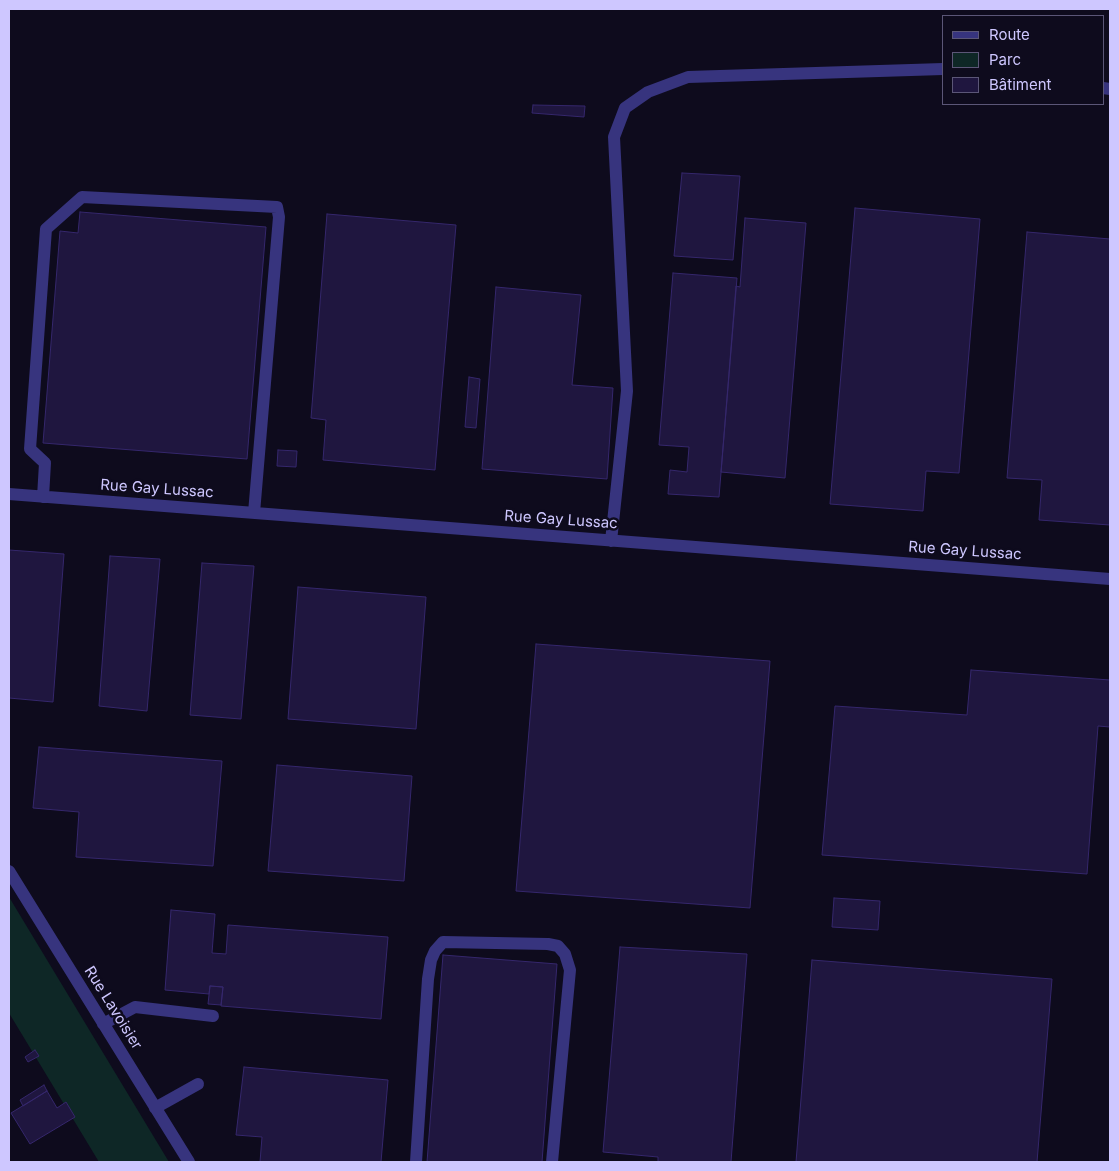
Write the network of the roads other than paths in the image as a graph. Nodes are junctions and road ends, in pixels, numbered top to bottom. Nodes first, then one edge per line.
1 (942, 69) edge
2 (9, 494) edge
3 (43, 497) junction
4 (254, 513) junction
5 (611, 541) junction
6 (1110, 579) edge
7 (9, 871) edge
8 (213, 1016) dead end
9 (103, 1024) junction
10 (198, 1084) dead end
11 (155, 1108) junction
12 (189, 1162) edge
13 (416, 1162) edge
14 (552, 1162) edge

1 - 5 street
2 - 3 street, Rue Gay Lussac
3 - 4 street, Rue Gay Lussac
3 - 4 street
4 - 5 street, Rue Gay Lussac
5 - 6 street, Rue Gay Lussac
7 - 9 street, Rue Lavoisier
8 - 9 street
9 - 11 street, Rue Lavoisier
10 - 11 street
11 - 12 street, Rue Lavoisier
13 - 14 street

